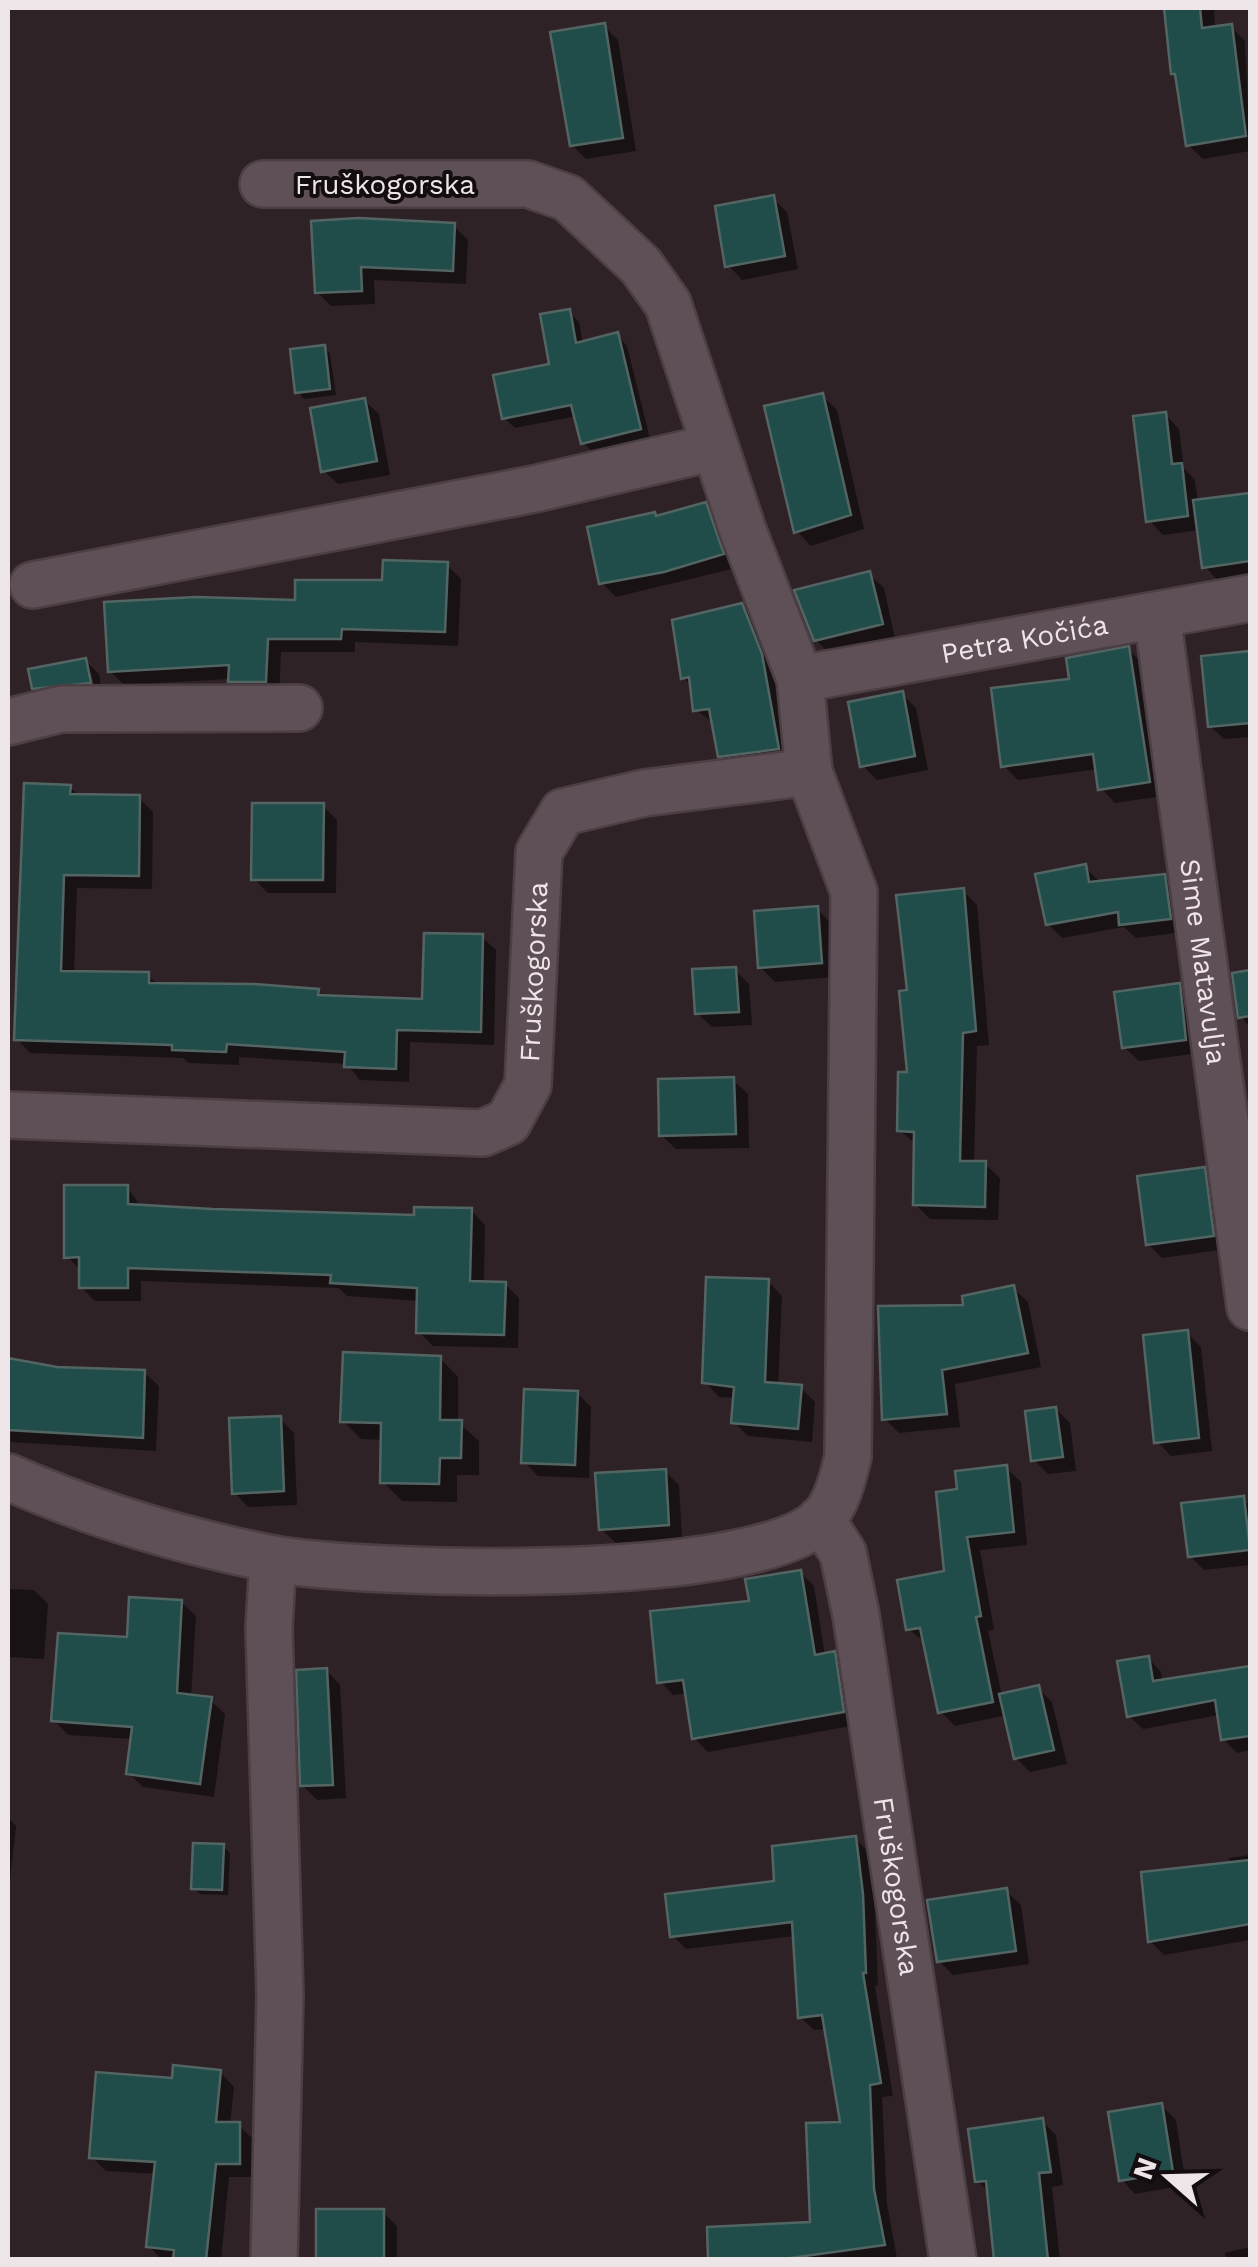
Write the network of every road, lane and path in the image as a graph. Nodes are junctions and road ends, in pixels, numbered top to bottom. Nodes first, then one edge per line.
1 (263, 184) dead end
2 (715, 447) junction
3 (33, 585) dead end
4 (1250, 598) edge
5 (1157, 615) junction
6 (800, 679) junction
7 (299, 708) dead end
8 (8, 722) edge
9 (810, 772) junction
10 (8, 1115) edge
11 (1250, 1308) edge
12 (8, 1477) edge
13 (822, 1519) junction
14 (273, 1559) junction
15 (274, 2260) edge
16 (954, 2260) edge

1 - 2 street, Fruškogorska
2 - 3 street
2 - 6 street, Fruškogorska
4 - 5 street, Petra Kočića
5 - 6 street, Petra Kočića
5 - 11 street, Sime Matavulja
6 - 9 street, Fruškogorska
7 - 8 street
9 - 10 street, Fruškogorska
9 - 13 street, Fruškogorska
12 - 14 street
13 - 14 street
13 - 16 street, Fruškogorska
14 - 15 street

